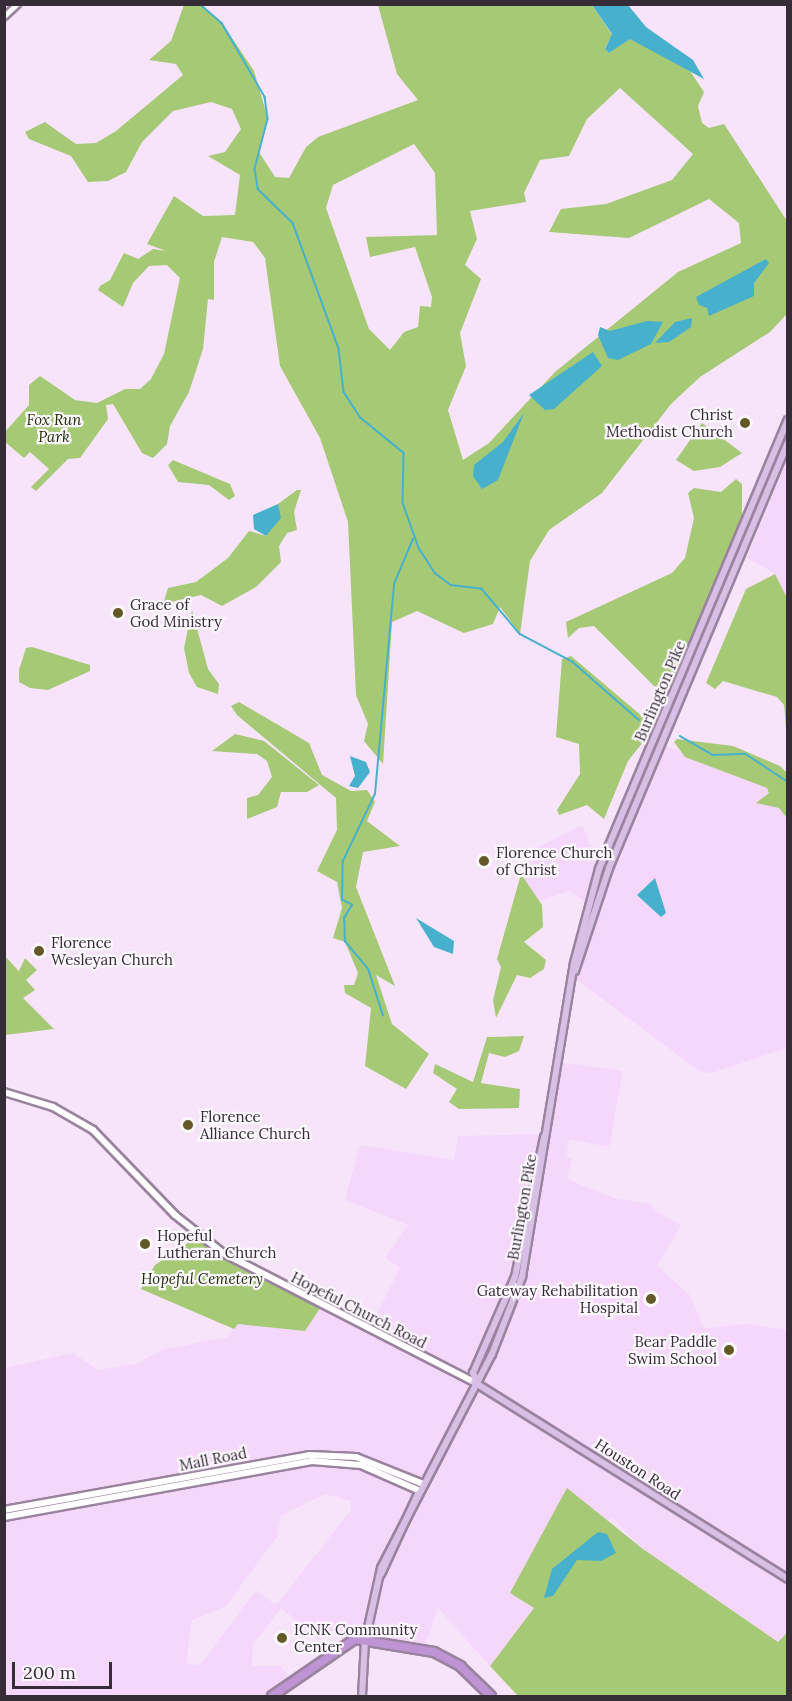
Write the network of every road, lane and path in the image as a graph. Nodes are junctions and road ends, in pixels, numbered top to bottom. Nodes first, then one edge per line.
1 (17, 4) edge
2 (4, 16) edge
3 (788, 420) edge
4 (788, 443) edge
5 (573, 976) junction
6 (4, 1092) edge
7 (475, 1381) junction
8 (420, 1490) junction
9 (4, 1510) edge
10 (4, 1517) edge
11 (788, 1579) edge
12 (365, 1641) junction
13 (272, 1696) edge
14 (362, 1696) edge
15 (491, 1696) edge

1 - 2 street
3 - 5 main road, Burlington Pike
4 - 5 main road, Burlington Pike
5 - 7 main road, Burlington Pike
6 - 7 main road, Hopeful Church Road
7 - 8 main road, Burlington Pike
7 - 11 main road, Houston Road
8 - 9 main road, Mall Road
8 - 10 main road, Mall Road
8 - 12 main road, Burlington Pike
12 - 13 highway
12 - 14 main road, Burlington Pike
12 - 15 highway

